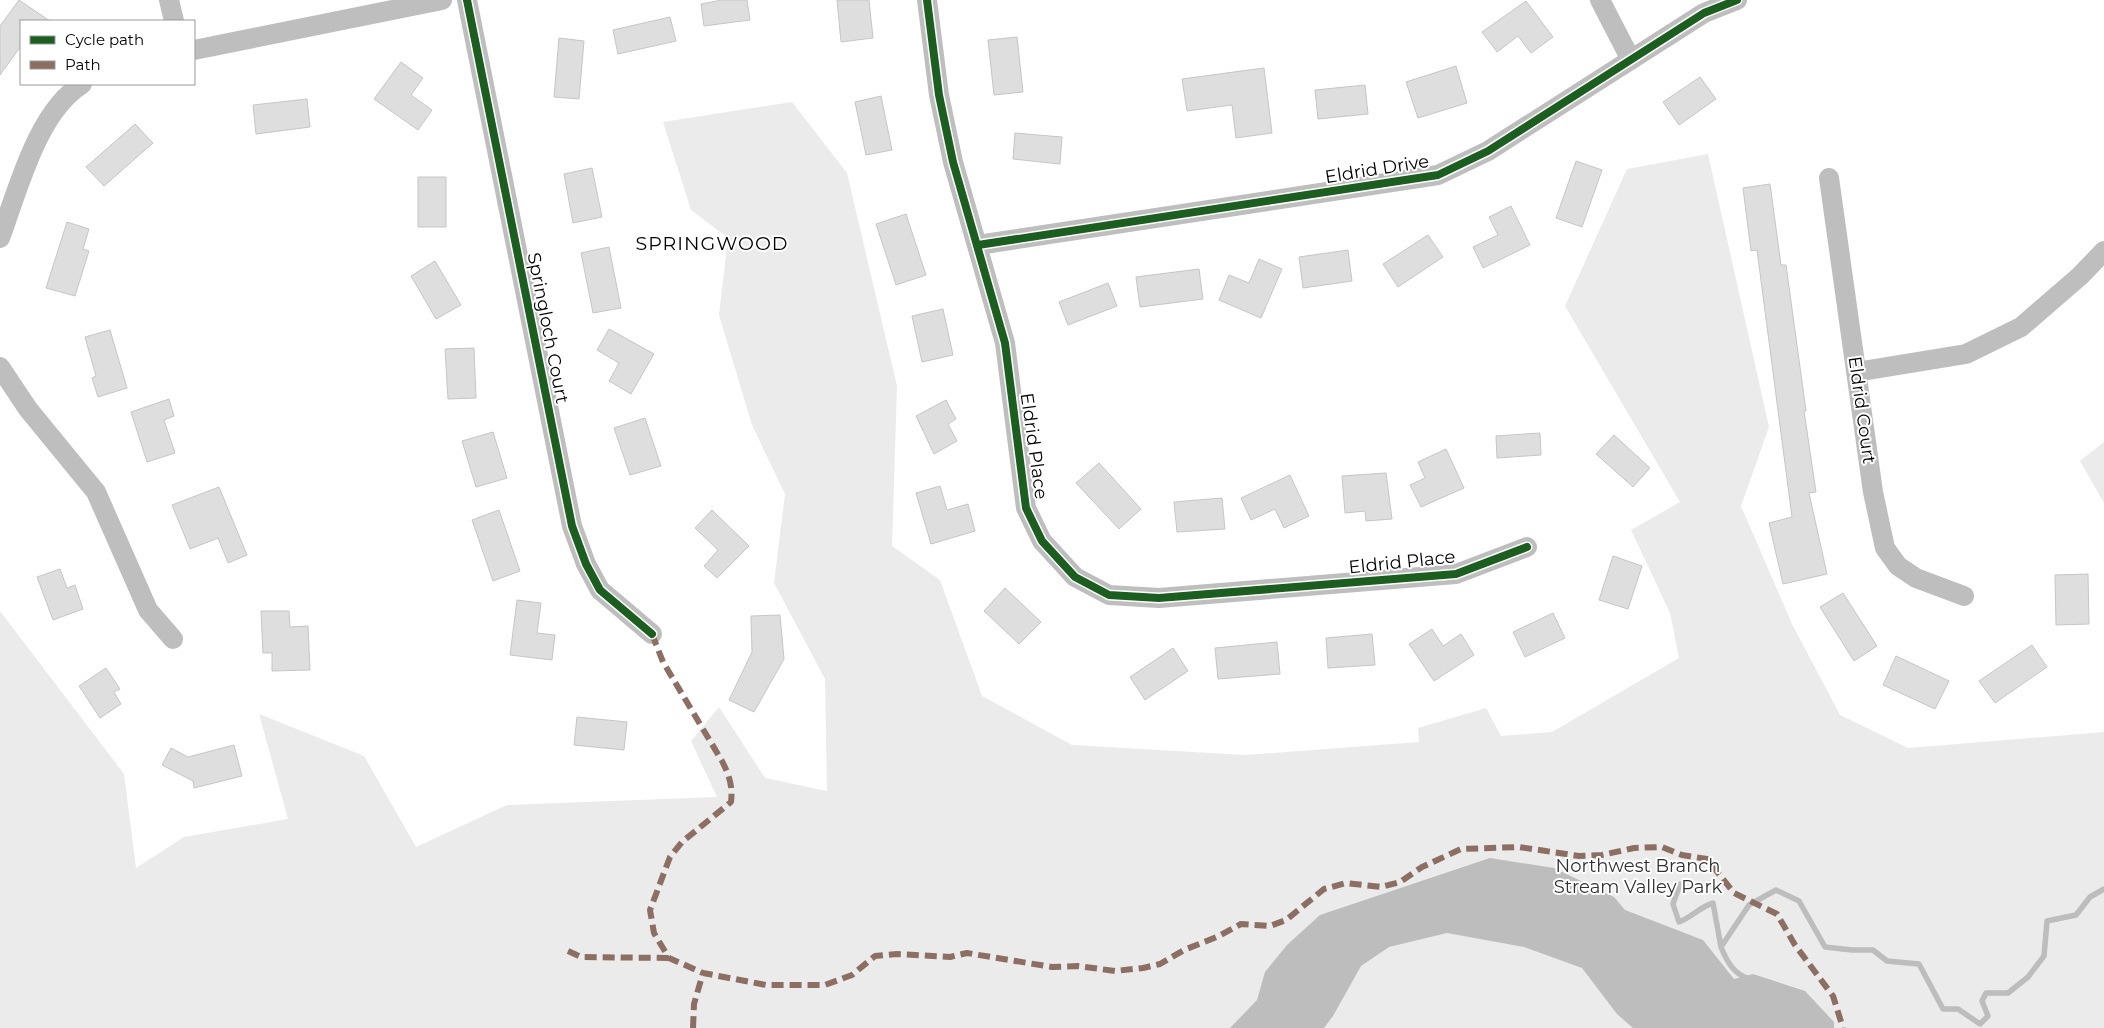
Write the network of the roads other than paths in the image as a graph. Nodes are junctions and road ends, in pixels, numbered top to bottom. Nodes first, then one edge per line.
1 (169, 0) edge
2 (442, 0) edge
3 (467, 0) edge
4 (927, 0) edge
5 (1600, 0) edge
6 (1737, 0) edge
7 (174, 20) edge
8 (195, 50) edge
9 (1631, 60) junction
10 (80, 85) edge
11 (1830, 178) dead end
12 (0, 238) edge
13 (978, 246) junction
14 (2104, 251) edge
15 (0, 367) edge
16 (1856, 372) junction
17 (1527, 547) dead end
18 (1964, 596) dead end
19 (652, 634) dead end
20 (173, 639) dead end

1 - 7 street
2 - 8 street
3 - 19 street, Springloch Court
4 - 13 street, Eldrid Place
5 - 9 street
6 - 9 street, Eldrid Drive
9 - 13 street, Eldrid Drive
10 - 12 street
11 - 16 street, Eldrid Court
13 - 17 street, Eldrid Place
14 - 16 street
15 - 20 street
16 - 18 street, Eldrid Court

